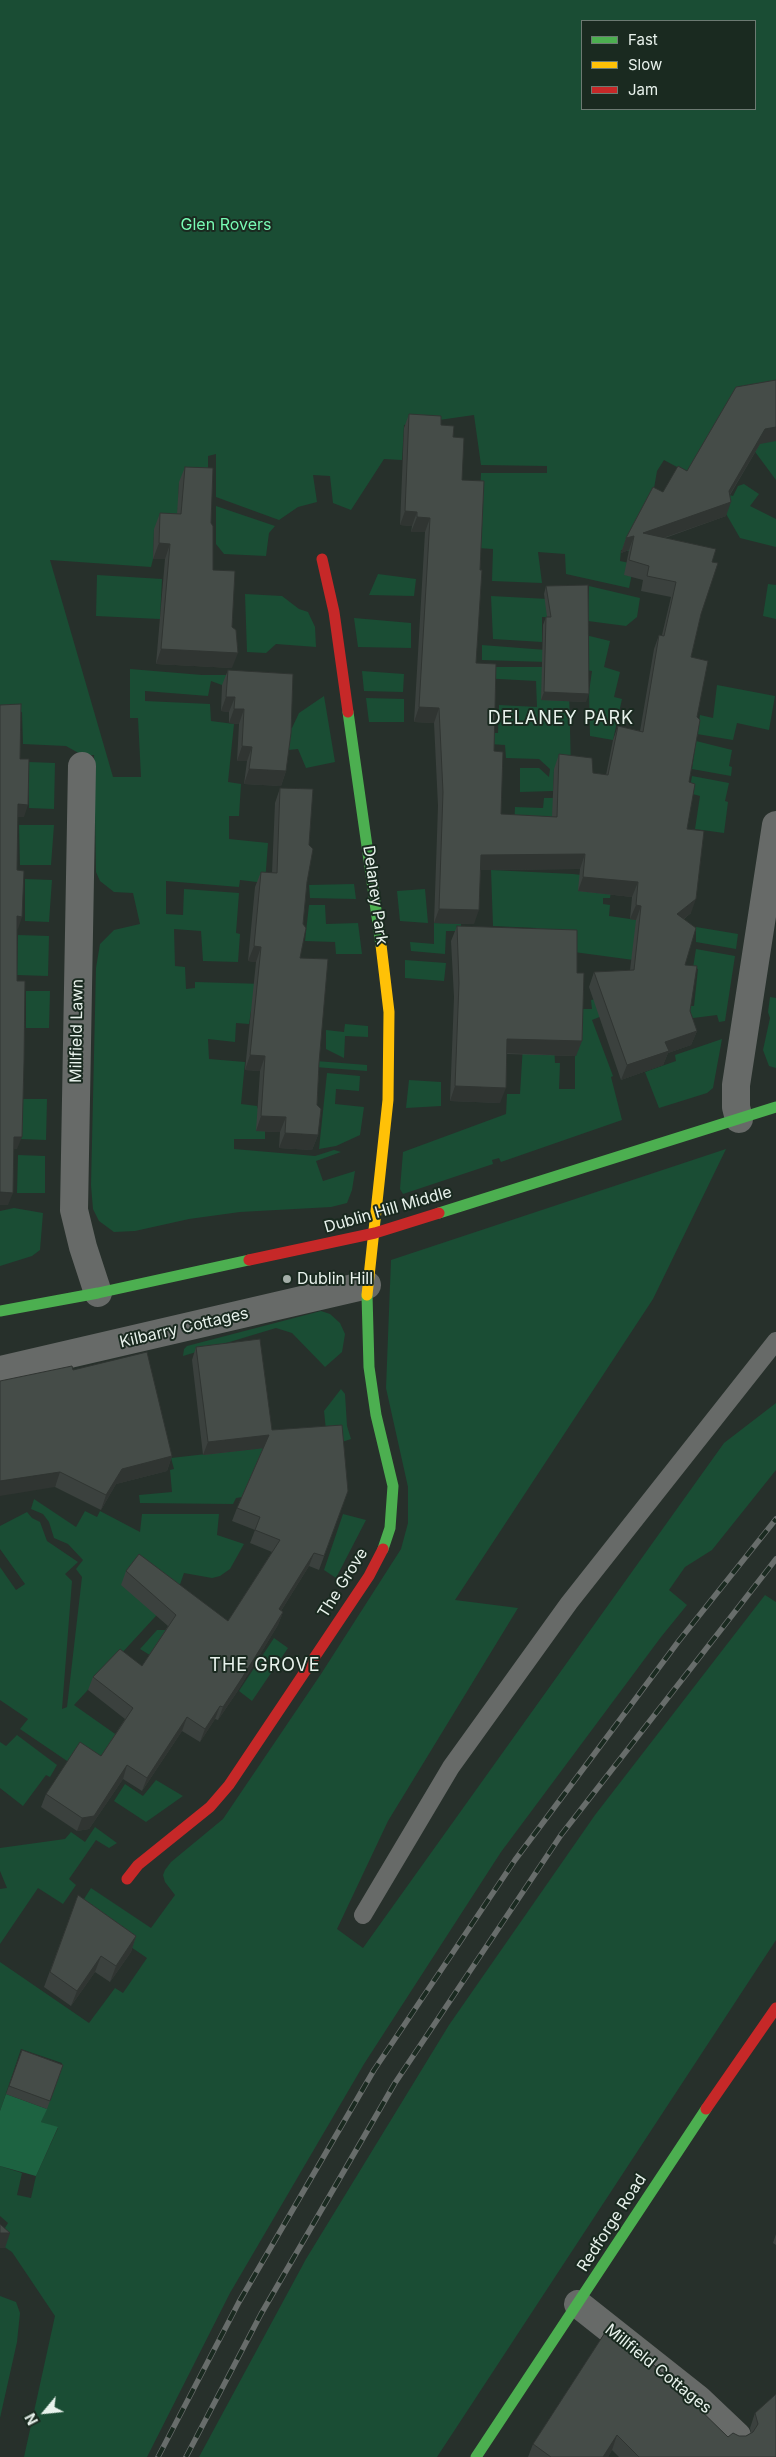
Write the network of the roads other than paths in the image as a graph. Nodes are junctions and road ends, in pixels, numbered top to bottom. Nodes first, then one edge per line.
1 (322, 559) dead end
2 (82, 766) dead end
3 (776, 825) edge
4 (776, 1107) edge
5 (739, 1119) junction
6 (375, 1233) junction
7 (367, 1285) junction
8 (98, 1293) junction
9 (0, 1311) edge
10 (776, 1341) edge
11 (0, 1370) edge
12 (127, 1879) dead end
13 (364, 1915) dead end
14 (776, 2008) edge
15 (578, 2304) junction
16 (737, 2436) edge
17 (476, 2457) edge

1 - 6 street, Delaney Park
2 - 8 street, Millfield Lawn
3 - 5 street
4 - 5 street, Dublin Hill Middle
5 - 6 street, Dublin Hill Middle
6 - 7 street, The Grove
6 - 8 street, Dublin Hill Middle
7 - 11 street, Kilbarry Cottages
7 - 12 street, The Grove
8 - 9 street, Dublin Hill Middle
10 - 13 lane
14 - 15 street, Redforge Road
15 - 16 street, Millfield Cottages
15 - 17 street, Redforge Road

